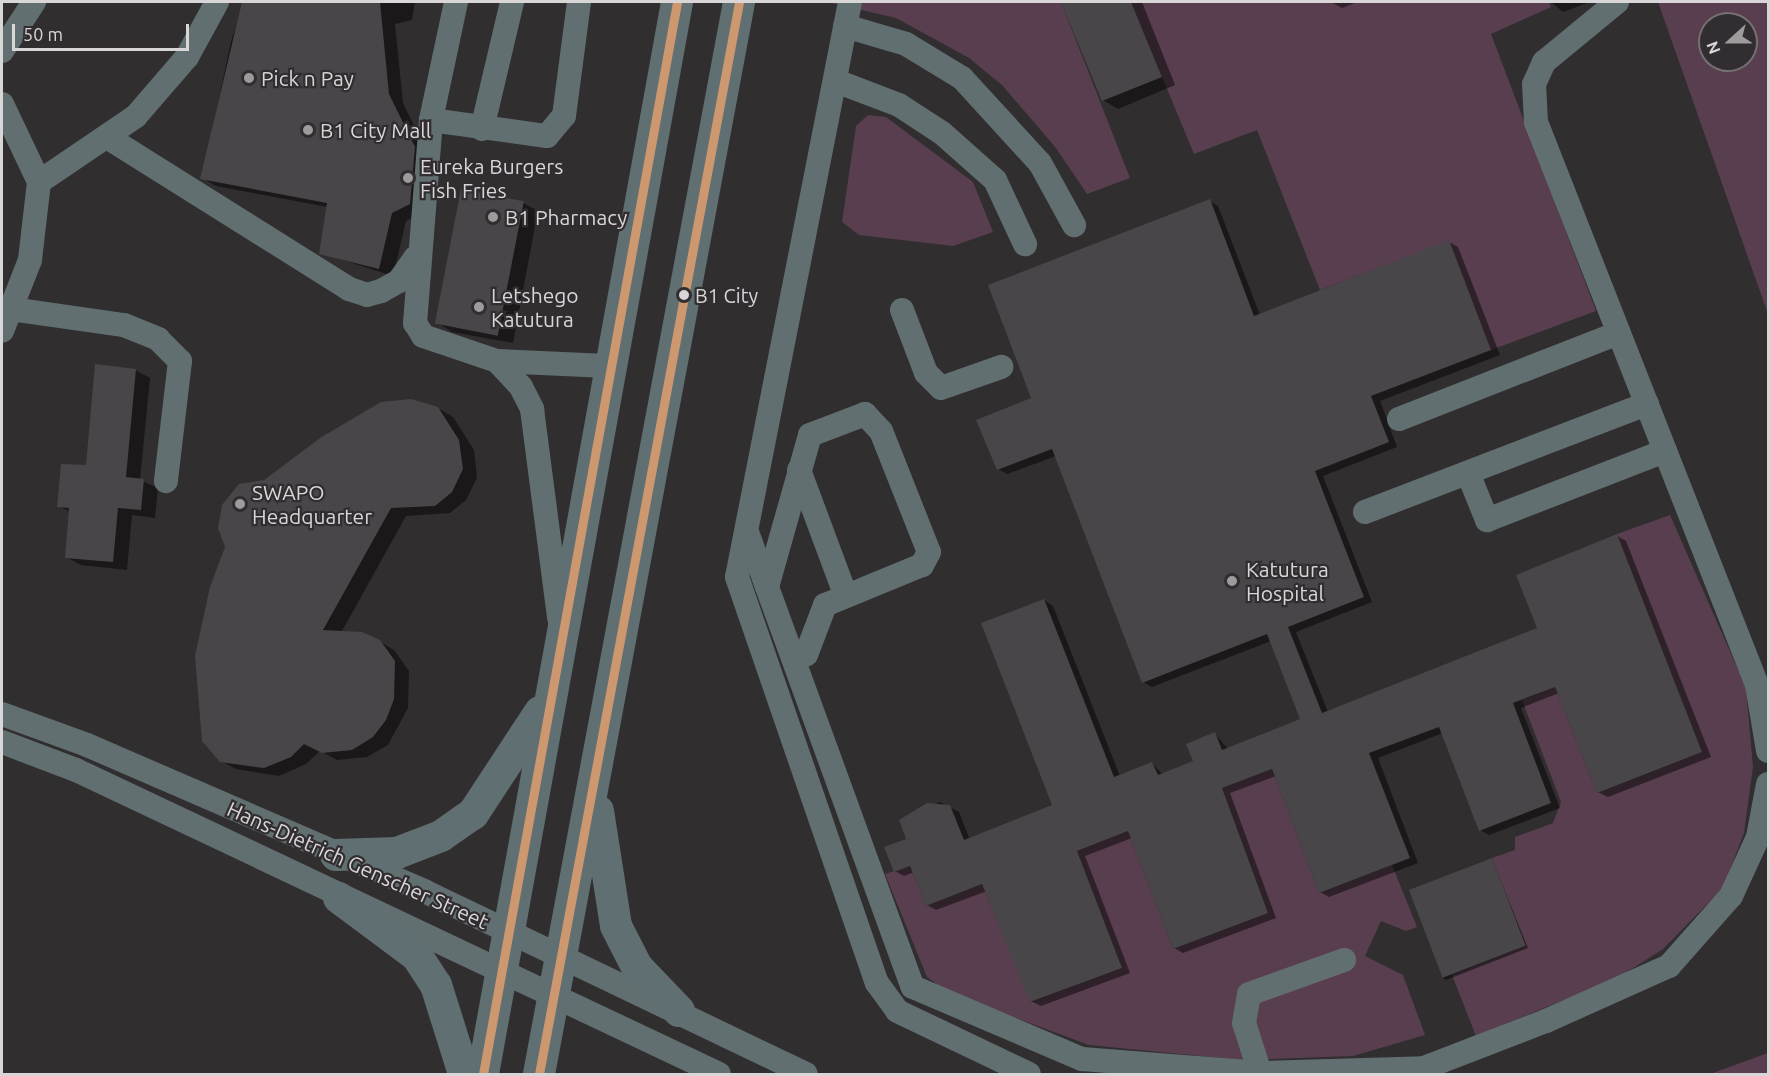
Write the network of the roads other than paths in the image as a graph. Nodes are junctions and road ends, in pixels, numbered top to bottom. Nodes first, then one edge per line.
1 (34, 2) edge
2 (217, 2) edge
3 (456, 2) edge
4 (512, 2) edge
5 (579, 2) edge
6 (677, 2) edge
7 (739, 2) edge
8 (850, 2) edge
9 (1617, 2) edge
10 (846, 26) junction
11 (2, 51) edge
12 (836, 81) junction
13 (2, 104) edge
14 (431, 120) junction
15 (482, 129) junction
16 (107, 137) junction
17 (39, 182) junction
18 (1074, 225) dead end
19 (1025, 244) dead end
20 (416, 257) junction
21 (902, 310) dead end
22 (6, 320) edge
23 (1619, 333) junction
24 (497, 361) junction
25 (607, 366) junction
26 (1001, 367) dead end
27 (1647, 404) junction
28 (1399, 419) dead end
29 (1665, 451) junction
30 (799, 470) junction
31 (1468, 473) junction
32 (166, 482) dead end
33 (1365, 512) dead end
34 (747, 532) junction
35 (767, 587) junction
36 (845, 594) junction
37 (561, 630) junction
38 (806, 655) dead end
39 (549, 697) junction
40 (2, 714) edge
41 (2, 741) edge
42 (1768, 751) edge
43 (595, 780) junction
44 (1768, 784) edge
45 (336, 855) junction
46 (339, 898) junction
47 (511, 933) junction
48 (561, 958) junction
49 (1344, 960) dead end
50 (505, 976) junction
51 (552, 999) junction
52 (679, 1011) junction
53 (1424, 1071) edge
54 (1260, 1073) junction
55 (1373, 1073) edge
56 (464, 1074) edge
57 (483, 1074) edge
58 (538, 1074) edge
59 (719, 1074) edge
60 (806, 1074) edge
61 (1029, 1074) edge

1 - 11 street
2 - 16 street
3 - 14 street
4 - 15 street
5 - 15 street
6 - 25 main road
7 - 43 main road
8 - 10 street
9 - 23 street
10 - 12 street
10 - 18 street
12 - 19 street
12 - 34 street
13 - 17 street
14 - 15 street
14 - 20 street
16 - 17 street
16 - 20 street
17 - 22 street
20 - 24 street
21 - 26 street
22 - 32 street
23 - 27 street
23 - 28 street
24 - 25 street
24 - 37 street
25 - 37 main road
27 - 29 street
27 - 31 street
29 - 31 street
29 - 42 street
30 - 35 street
30 - 36 street
30 - 36 street
31 - 33 street
34 - 35 street
34 - 61 street
35 - 54 street
36 - 38 street
37 - 39 main road
39 - 45 main road
39 - 47 main road
40 - 45 street, Hans-Dietrich Genscher Street
41 - 46 street, Hans-Dietrich Genscher Street
43 - 48 main road
43 - 52 main road
44 - 53 street
45 - 47 street, Hans-Dietrich Genscher Street
46 - 50 street, Hans-Dietrich Genscher Street
46 - 56 main road
47 - 48 street, Hans-Dietrich Genscher Street
47 - 50 main road
48 - 51 main road
48 - 52 street, Hans-Dietrich Genscher Street
49 - 54 street
50 - 51 street, Hans-Dietrich Genscher Street
50 - 57 main road
51 - 58 main road
51 - 59 street, Hans-Dietrich Genscher Street
52 - 60 street, Hans-Dietrich Genscher Street
53 - 55 street
54 - 55 street

